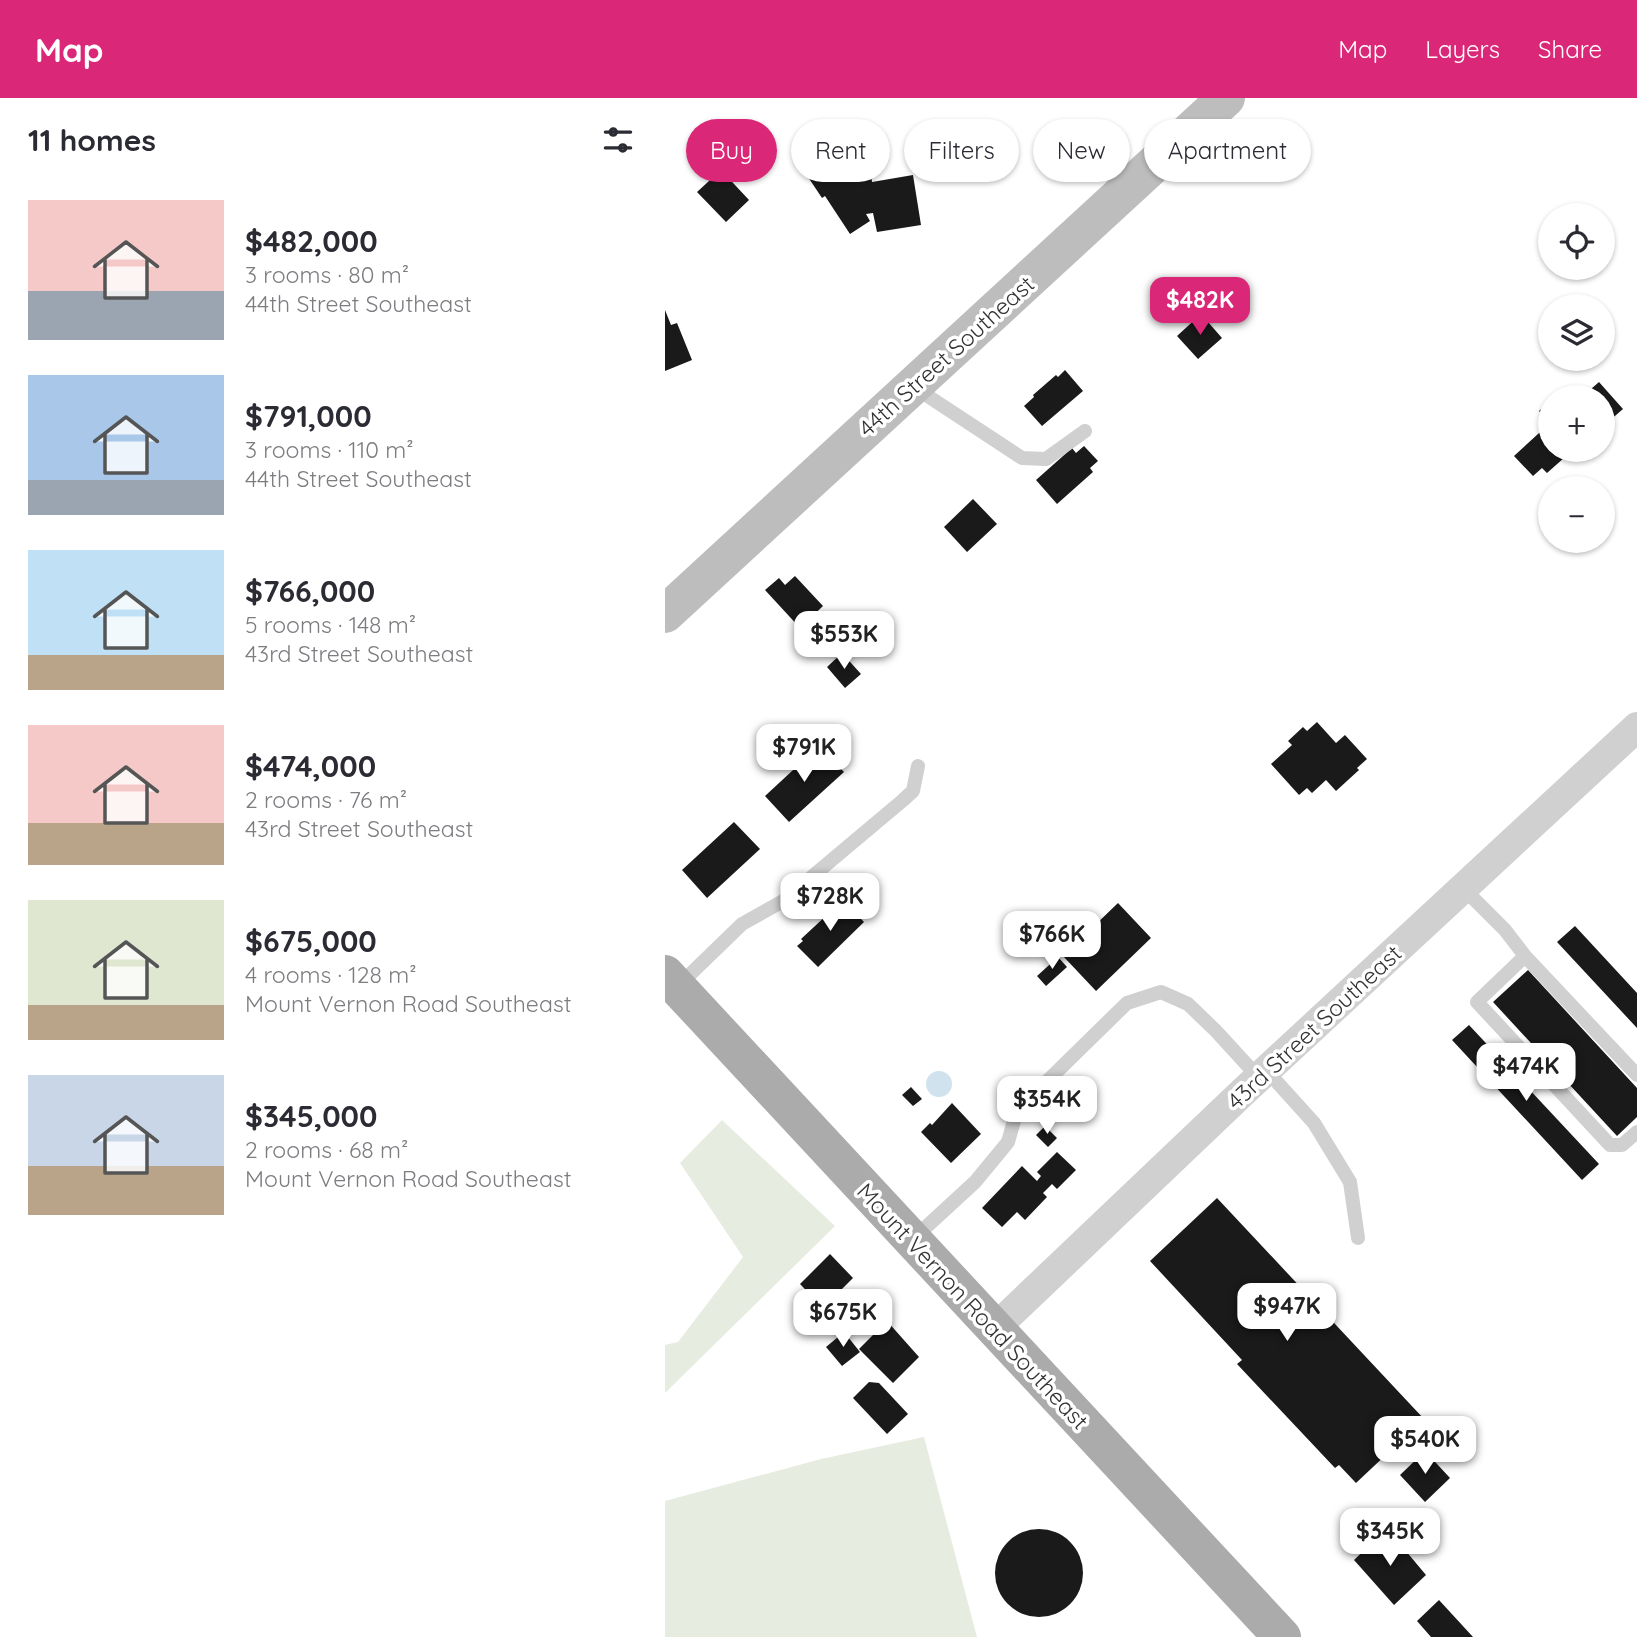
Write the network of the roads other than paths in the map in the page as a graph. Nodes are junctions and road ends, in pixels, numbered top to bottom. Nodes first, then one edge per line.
1 (1226, 98) edge
2 (913, 386) junction
3 (1085, 431) dead end
4 (665, 614) edge
5 (1637, 727) edge
6 (918, 766) dead end
7 (1463, 888) junction
8 (1525, 956) junction
9 (671, 980) edge
10 (1263, 1074) junction
11 (1637, 1075) edge
12 (1637, 1132) edge
13 (1359, 1238) dead end
14 (912, 1240) junction
15 (994, 1329) junction
16 (1282, 1637) edge

1 - 2 street, 44th Street Southeast
2 - 3 lane
2 - 4 street, 44th Street Southeast
5 - 7 street, 43rd Street Southeast
6 - 9 lane
7 - 8 lane
7 - 10 street, 43rd Street Southeast
8 - 11 lane
8 - 12 lane
9 - 14 main road, Mount Vernon Road Southeast
10 - 13 lane
10 - 14 lane
10 - 15 street, 43rd Street Southeast
14 - 15 main road, Mount Vernon Road Southeast
15 - 16 main road, Mount Vernon Road Southeast

